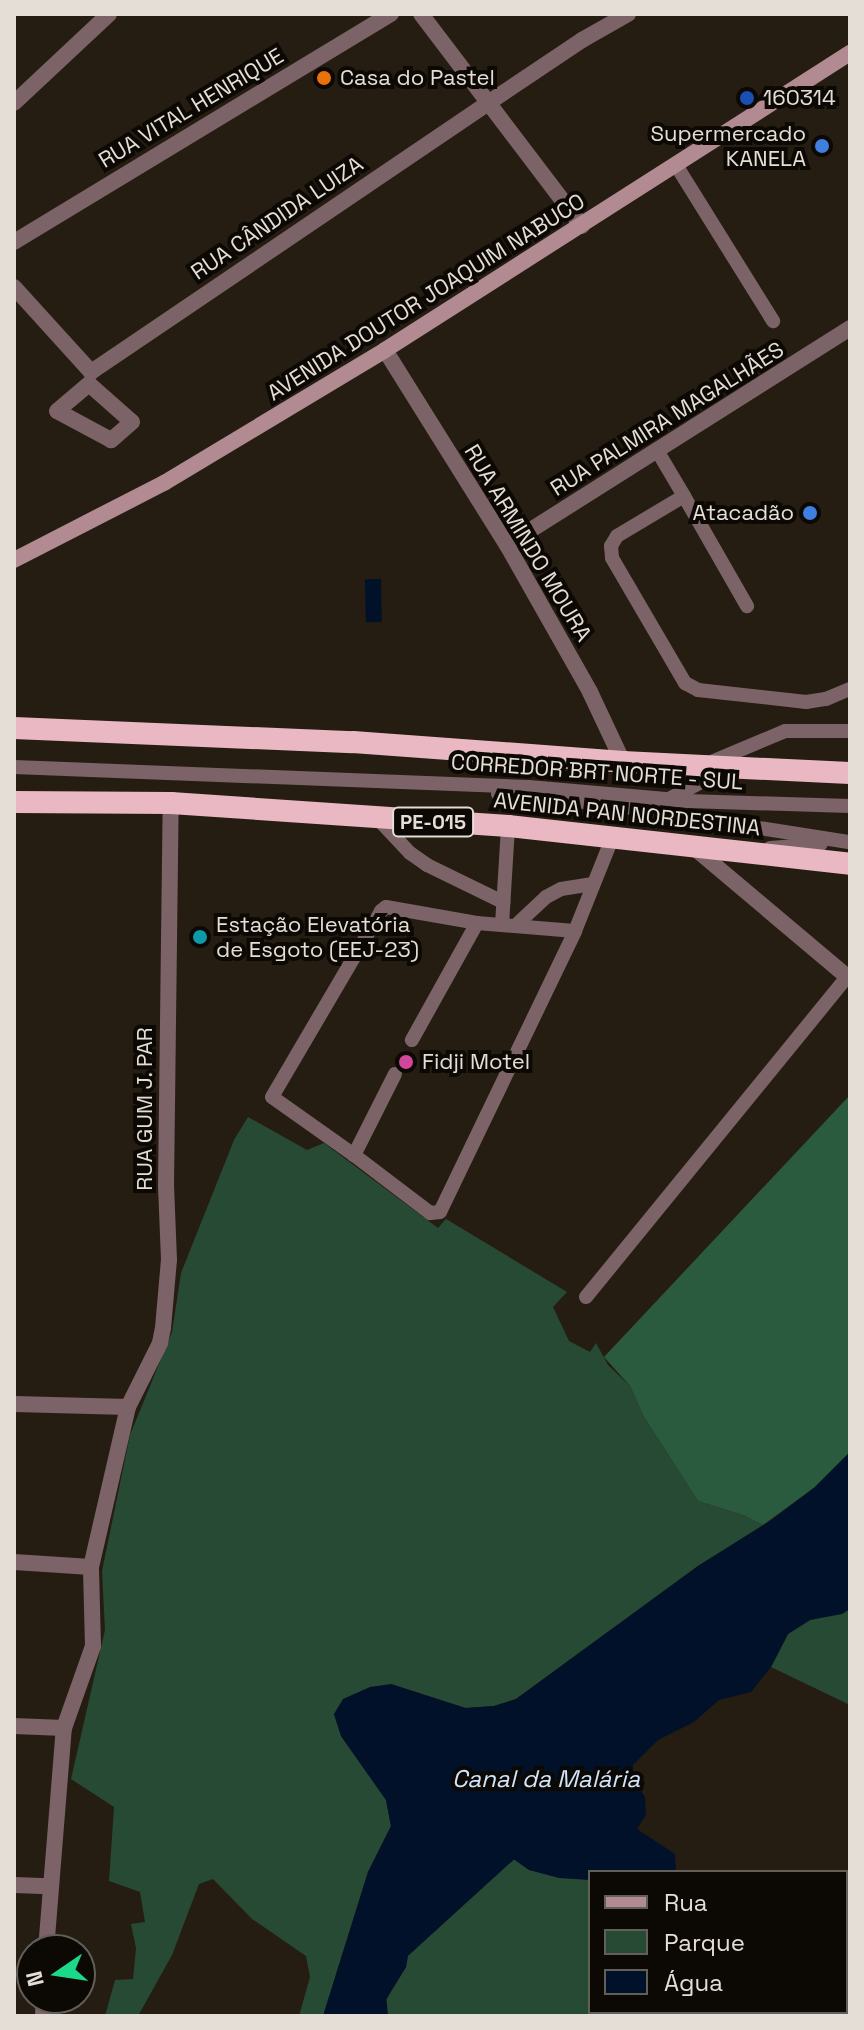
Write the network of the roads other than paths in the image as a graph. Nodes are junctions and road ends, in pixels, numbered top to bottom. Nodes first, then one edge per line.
1 (109, 14) edge
2 (391, 14) edge
3 (421, 14) edge
4 (628, 14) edge
5 (850, 53) edge
6 (14, 103) edge
7 (488, 103) junction
8 (676, 165) junction
9 (582, 226) junction
10 (14, 242) edge
11 (14, 287) edge
12 (773, 321) dead end
13 (850, 328) edge
14 (385, 350) junction
15 (658, 452) junction
16 (684, 496) junction
17 (507, 545) junction
18 (14, 560) edge
19 (747, 606) dead end
20 (850, 689) edge
21 (14, 728) edge
22 (850, 731) edge
23 (623, 762) junction
24 (705, 764) junction
25 (732, 766) junction
26 (14, 767) edge
27 (850, 773) edge
28 (342, 781) junction
29 (669, 799) junction
30 (14, 802) edge
31 (171, 803) junction
32 (850, 806) edge
33 (378, 819) junction
34 (508, 826) junction
35 (613, 836) junction
36 (850, 842) edge
37 (692, 846) junction
38 (737, 852) junction
39 (850, 864) edge
40 (593, 884) junction
41 (503, 902) junction
42 (477, 923) junction
43 (508, 925) junction
44 (575, 931) junction
45 (849, 978) edge
46 (412, 1040) dead end
47 (395, 1074) dead end
48 (354, 1155) junction
49 (586, 1297) dead end
50 (14, 1404) edge
51 (128, 1407) junction
52 (14, 1562) edge
53 (91, 1567) junction
54 (14, 1726) edge
55 (64, 1728) junction
56 (14, 1885) edge
57 (49, 1886) junction
58 (47, 1934) edge

1 - 6 street
2 - 10 street, RUA VITAL HENRIQUE
3 - 7 street
4 - 7 street, RUA CÂNDIDA LUIZA
5 - 8 main road, AVENIDA DOUTOR JOAQUIM NABUCO
7 - 9 street
7 - 11 street, RUA CÂNDIDA LUIZA
8 - 9 main road, AVENIDA DOUTOR JOAQUIM NABUCO
8 - 12 lane
9 - 14 main road, AVENIDA DOUTOR JOAQUIM NABUCO
13 - 15 street, RUA PALMIRA MAGALHÃES
14 - 17 street, RUA ARMINDO MOURA
14 - 18 main road, AVENIDA DOUTOR JOAQUIM NABUCO
15 - 16 lane
15 - 17 street, RUA PALMIRA MAGALHÃES
16 - 19 lane
16 - 20 lane
17 - 23 street, RUA ARMINDO MOURA
21 - 23 highway
22 - 24 lane
23 - 24 highway
24 - 25 highway
25 - 27 highway
25 - 29 lane
26 - 28 lane
28 - 29 lane, CORREDOR BRT NORTE - SUL
28 - 36 lane
29 - 32 lane, CORREDOR BRT NORTE - SUL
30 - 31 highway, AVENIDA PAN NORDESTINA / PE-015
31 - 33 highway, AVENIDA PAN NORDESTINA / PE-015
31 - 51 street, RUA GUM J. PAR
33 - 34 highway, AVENIDA PAN NORDESTINA / PE-015
33 - 41 lane
34 - 35 highway, AVENIDA PAN NORDESTINA / PE-015
34 - 41 lane
35 - 37 highway, AVENIDA PAN NORDESTINA / PE-015
35 - 40 lane
36 - 38 lane
37 - 38 highway, AVENIDA PAN NORDESTINA / PE-015
37 - 45 street
38 - 39 highway, AVENIDA PAN NORDESTINA / PE-015
40 - 43 lane
40 - 44 lane
41 - 43 lane
42 - 43 lane
42 - 46 lane
42 - 48 lane
43 - 44 lane
44 - 48 lane
45 - 49 lane
47 - 48 lane
50 - 51 street
51 - 53 street, RUA GUM J. PAR
52 - 53 street
53 - 55 street, RUA GUM J. PAR
54 - 55 street
55 - 57 street, RUA GUM J. PAR
56 - 57 street
57 - 58 street, RUA GUM J. PAR

